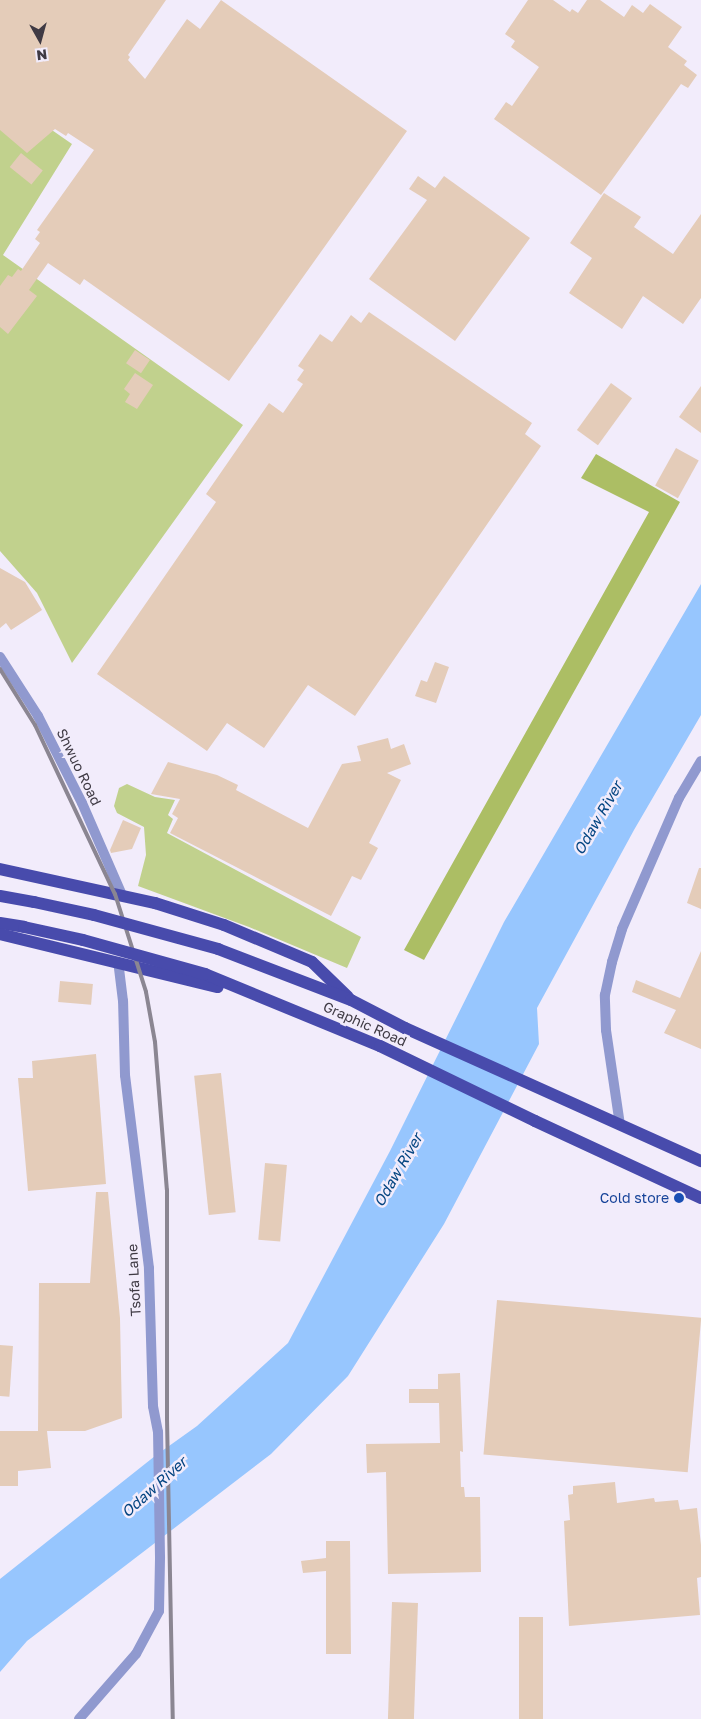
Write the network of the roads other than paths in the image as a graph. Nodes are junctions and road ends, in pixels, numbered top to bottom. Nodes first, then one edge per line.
1 (0, 657) edge
2 (701, 761) edge
3 (0, 870) edge
4 (122, 895) junction
5 (0, 896) edge
6 (0, 923) edge
7 (0, 934) edge
8 (118, 962) junction
9 (351, 1000) junction
10 (297, 1011) junction
11 (620, 1124) junction
12 (701, 1160) edge
13 (701, 1198) edge
14 (79, 1719) edge

1 - 4 street, Shwuo Road
2 - 11 street
3 - 4 main road
4 - 9 main road
5 - 9 main road, Graphic Road, bridge
6 - 10 main road, Graphic Road, bridge
7 - 8 main road
8 - 10 main road
8 - 14 street, Tsofa Lane
9 - 11 main road, Graphic Road
10 - 13 main road, Graphic Road
11 - 12 main road, Graphic Road

